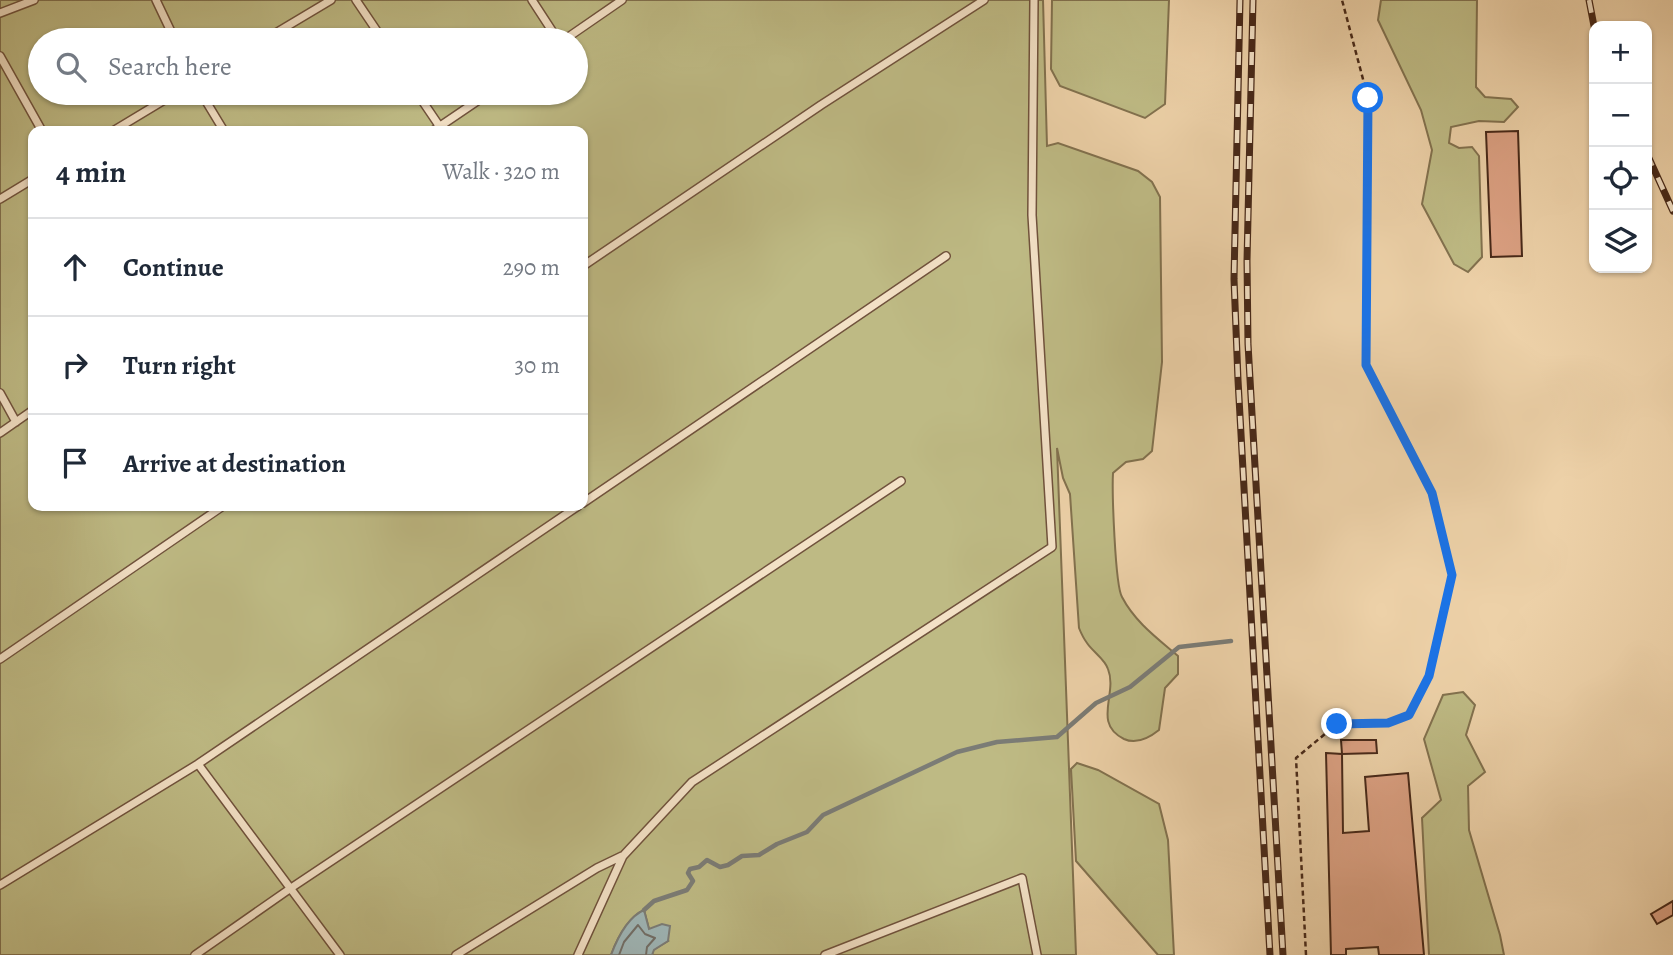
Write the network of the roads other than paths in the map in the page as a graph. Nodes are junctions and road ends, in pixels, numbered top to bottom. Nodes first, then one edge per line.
1 (34, 0) edge
2 (156, 0) edge
3 (331, 0) edge
4 (356, 0) edge
5 (532, 0) edge
6 (622, 0) edge
7 (984, 0) edge
8 (1034, 0) edge
9 (0, 13) edge
10 (169, 28) edge
11 (284, 28) edge
12 (375, 28) edge
13 (550, 28) edge
14 (581, 28) edge
15 (0, 56) edge
16 (156, 105) edge
17 (208, 105) edge
18 (424, 105) edge
19 (472, 105) edge
20 (39, 126) edge
21 (121, 126) edge
22 (221, 126) edge
23 (435, 126) edge
24 (441, 126) edge
25 (28, 182) edge
26 (0, 199) edge
27 (946, 256) dead end
28 (588, 263) edge
29 (0, 393) edge
30 (28, 414) edge
31 (16, 422) junction
32 (0, 433) edge
33 (901, 481) dead end
34 (588, 500) edge
35 (216, 511) edge
36 (571, 511) edge
37 (0, 659) edge
38 (198, 764) junction
39 (623, 856) junction
40 (0, 885) edge
41 (290, 888) junction
42 (195, 955) edge
43 (340, 955) edge
44 (456, 955) edge
45 (578, 955) edge
46 (825, 955) edge
47 (1037, 955) edge

1 - 9 lane
2 - 10 lane
3 - 11 lane
4 - 12 lane
5 - 13 lane
6 - 14 lane
7 - 28 lane
8 - 39 lane
15 - 20 lane
16 - 21 lane
17 - 22 lane
18 - 23 lane
19 - 24 lane
25 - 26 lane
27 - 34 lane
29 - 31 lane
30 - 31 lane
31 - 32 lane
33 - 41 lane
35 - 37 lane
36 - 38 lane
38 - 40 lane
38 - 41 lane
39 - 44 lane
39 - 45 lane
41 - 42 lane
41 - 43 lane
46 - 47 lane

